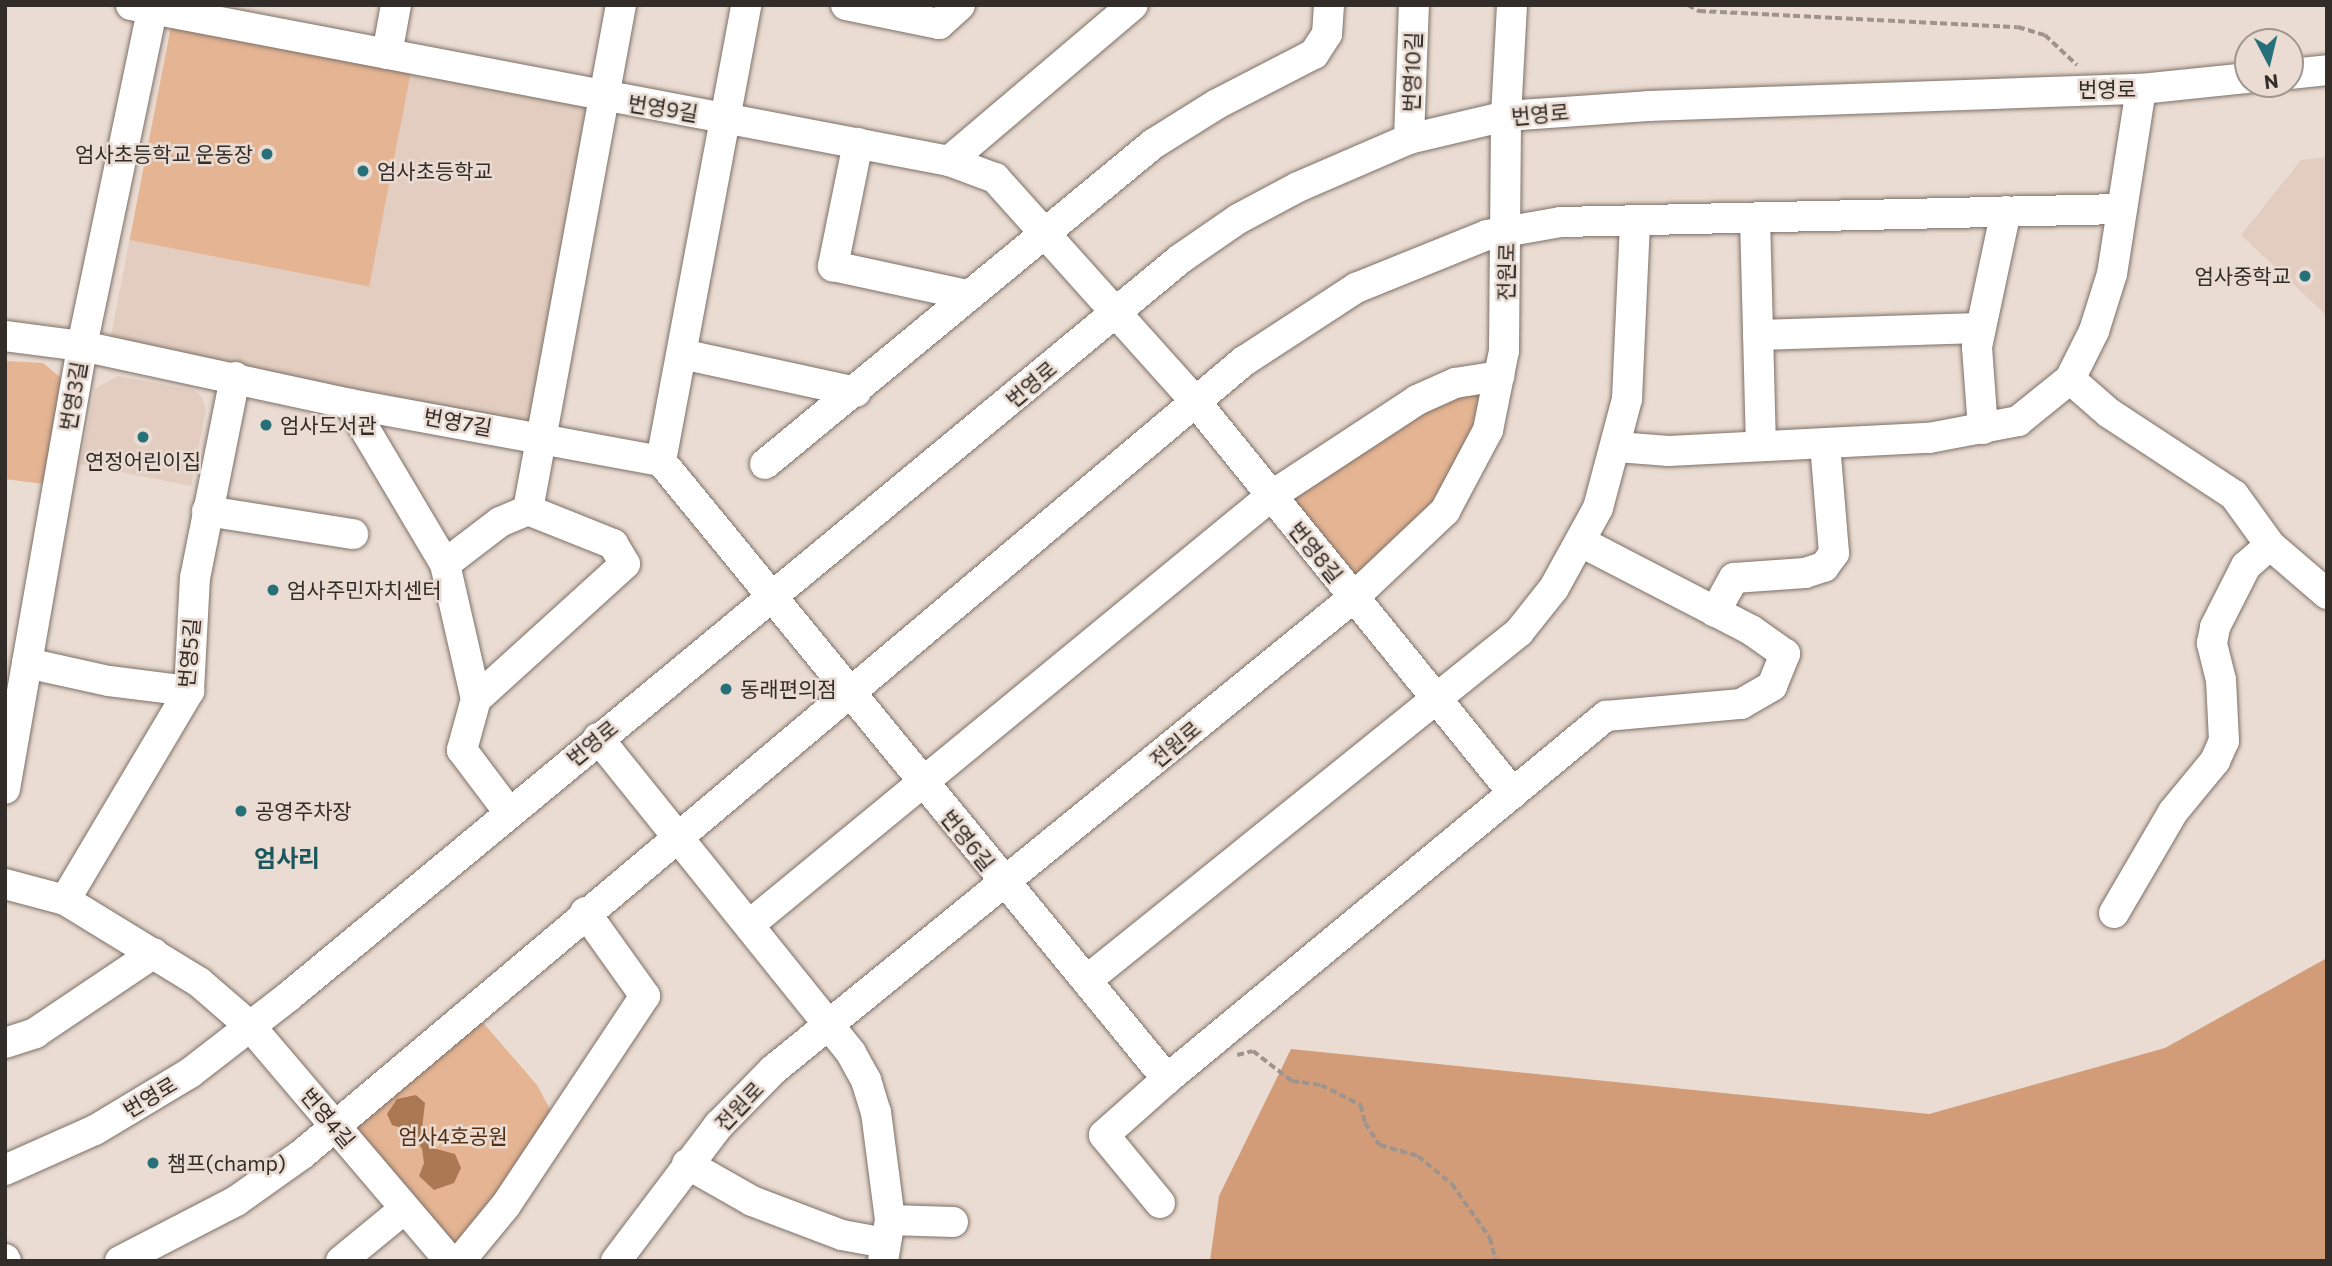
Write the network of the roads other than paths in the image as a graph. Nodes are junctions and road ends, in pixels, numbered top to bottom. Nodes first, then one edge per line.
1 (396, 5) edge
2 (621, 5) edge
3 (746, 5) edge
4 (846, 5) edge
5 (960, 5) edge
6 (1133, 5) edge
7 (1329, 5) edge
8 (1413, 5) edge
9 (1512, 5) edge
10 (145, 7) edge
11 (887, 9) edge
12 (387, 54) junction
13 (2327, 70) edge
14 (2304, 72) edge
15 (2234, 79) edge
16 (2141, 89) junction
17 (604, 98) junction
18 (1506, 116) junction
19 (724, 117) junction
20 (1409, 139) junction
21 (858, 143) junction
22 (949, 161) junction
23 (2122, 209) junction
24 (2006, 211) junction
25 (1755, 218) junction
26 (1635, 220) junction
27 (1507, 230) junction
28 (1047, 232) junction
29 (967, 296) junction
30 (1117, 312) junction
31 (1980, 328) junction
32 (1758, 335) junction
33 (5, 336) edge
34 (82, 346) junction
35 (682, 354) junction
36 (1499, 376) junction
37 (235, 377) junction
38 (2070, 379) junction
39 (856, 393) junction
40 (1195, 401) junction
41 (350, 404) junction
42 (1983, 429) junction
43 (541, 437) junction
44 (1825, 443) junction
45 (1761, 445) junction
46 (1616, 447) junction
47 (661, 461) junction
48 (765, 464) dead end
49 (1271, 496) junction
50 (207, 510) junction
51 (528, 510) junction
52 (353, 534) dead end
53 (1581, 542) junction
54 (2270, 545) junction
55 (445, 564) junction
56 (2327, 593) edge
57 (774, 598) junction
58 (1353, 598) junction
59 (1715, 612) junction
60 (27, 663) junction
61 (189, 691) junction
62 (849, 694) junction
63 (476, 699) junction
64 (1437, 701) junction
65 (598, 738) junction
66 (923, 785) junction
67 (5, 789) edge
68 (1513, 793) junction
69 (508, 811) junction
70 (676, 836) junction
71 (5, 884) edge
72 (1005, 885) junction
73 (65, 900) junction
74 (585, 912) junction
75 (2114, 913) dead end
76 (748, 925) junction
77 (154, 953) junction
78 (1087, 980) junction
79 (827, 1024) junction
80 (250, 1026) junction
81 (5, 1043) edge
82 (1167, 1079) junction
83 (335, 1125) junction
84 (687, 1164) junction
85 (5, 1170) edge
86 (1160, 1203) dead end
87 (403, 1210) junction
88 (953, 1222) dead end
89 (886, 1241) edge
90 (120, 1261) edge
91 (341, 1261) edge
92 (450, 1261) edge
93 (460, 1261) edge
94 (616, 1261) edge

1 - 12 street
2 - 17 street
3 - 19 street
4 - 11 street
5 - 11 street
6 - 22 street
7 - 28 street
8 - 20 street, 번영10길
9 - 18 street, 전원로
10 - 12 street, 번영9길
10 - 34 street, 번영3길
12 - 17 street, 번영9길
13 - 14 street
15 - 16 street, 번영로
16 - 18 street, 번영로
16 - 23 street
17 - 19 street, 번영9길
17 - 43 street
18 - 20 street, 번영로
18 - 27 street, 전원로
19 - 21 street, 번영9길
19 - 35 street
20 - 30 street, 번영로
21 - 22 street, 번영9길
21 - 29 street
22 - 28 street, 번영9길
23 - 24 street
23 - 38 street
24 - 25 street
24 - 31 street
25 - 26 street
25 - 32 street
26 - 27 street
26 - 46 street
27 - 36 street, 전원로
27 - 40 street
28 - 29 street
28 - 30 street, 번영9길
29 - 39 street
30 - 40 street, 번영8길
30 - 57 street, 번영로
31 - 32 street
31 - 42 street
32 - 45 street
33 - 34 street, 번영7길
34 - 37 street, 번영7길
34 - 60 street, 번영3길
35 - 39 street
35 - 47 street
36 - 49 street
36 - 58 street, 전원로
37 - 41 street, 번영7길
37 - 50 street, 번영5길
38 - 42 street
38 - 54 street
39 - 48 street
40 - 49 street, 번영8길
40 - 62 street
41 - 43 street, 번영7길
41 - 55 street
42 - 44 street
43 - 47 street, 번영7길
43 - 51 street
44 - 45 street
44 - 59 street
45 - 46 street
46 - 53 street
47 - 57 street
49 - 58 street, 번영8길
49 - 66 street
50 - 52 street
50 - 61 street, 번영5길
51 - 55 street
51 - 63 street
53 - 59 street
53 - 64 street
54 - 56 street
54 - 75 street
55 - 63 street
57 - 62 street, 번영6길
57 - 65 street, 번영로
58 - 64 street, 번영8길
58 - 72 street, 전원로
59 - 68 street
60 - 61 street
60 - 67 street, 번영3길
61 - 73 street, 번영5길
62 - 66 street, 번영6길
62 - 70 street
63 - 69 street
64 - 68 street, 번영8길
64 - 78 street
65 - 69 street, 번영로
65 - 70 street
66 - 72 street, 번영6길
66 - 76 street
68 - 82 street
69 - 80 street, 번영로
70 - 74 street
70 - 76 street
71 - 73 street
72 - 78 street, 번영6길
72 - 79 street, 전원로
73 - 77 street
74 - 83 street
74 - 93 street
76 - 79 street
77 - 80 street
77 - 81 street
78 - 82 street, 번영6길
79 - 84 street, 전원로
79 - 89 street
80 - 83 street, 번영4길
80 - 85 street, 번영로
82 - 86 street
83 - 87 street, 번영4길
83 - 90 street
84 - 89 street
84 - 94 street, 전원로
87 - 91 street
87 - 92 street, 번영4길
88 - 89 street

